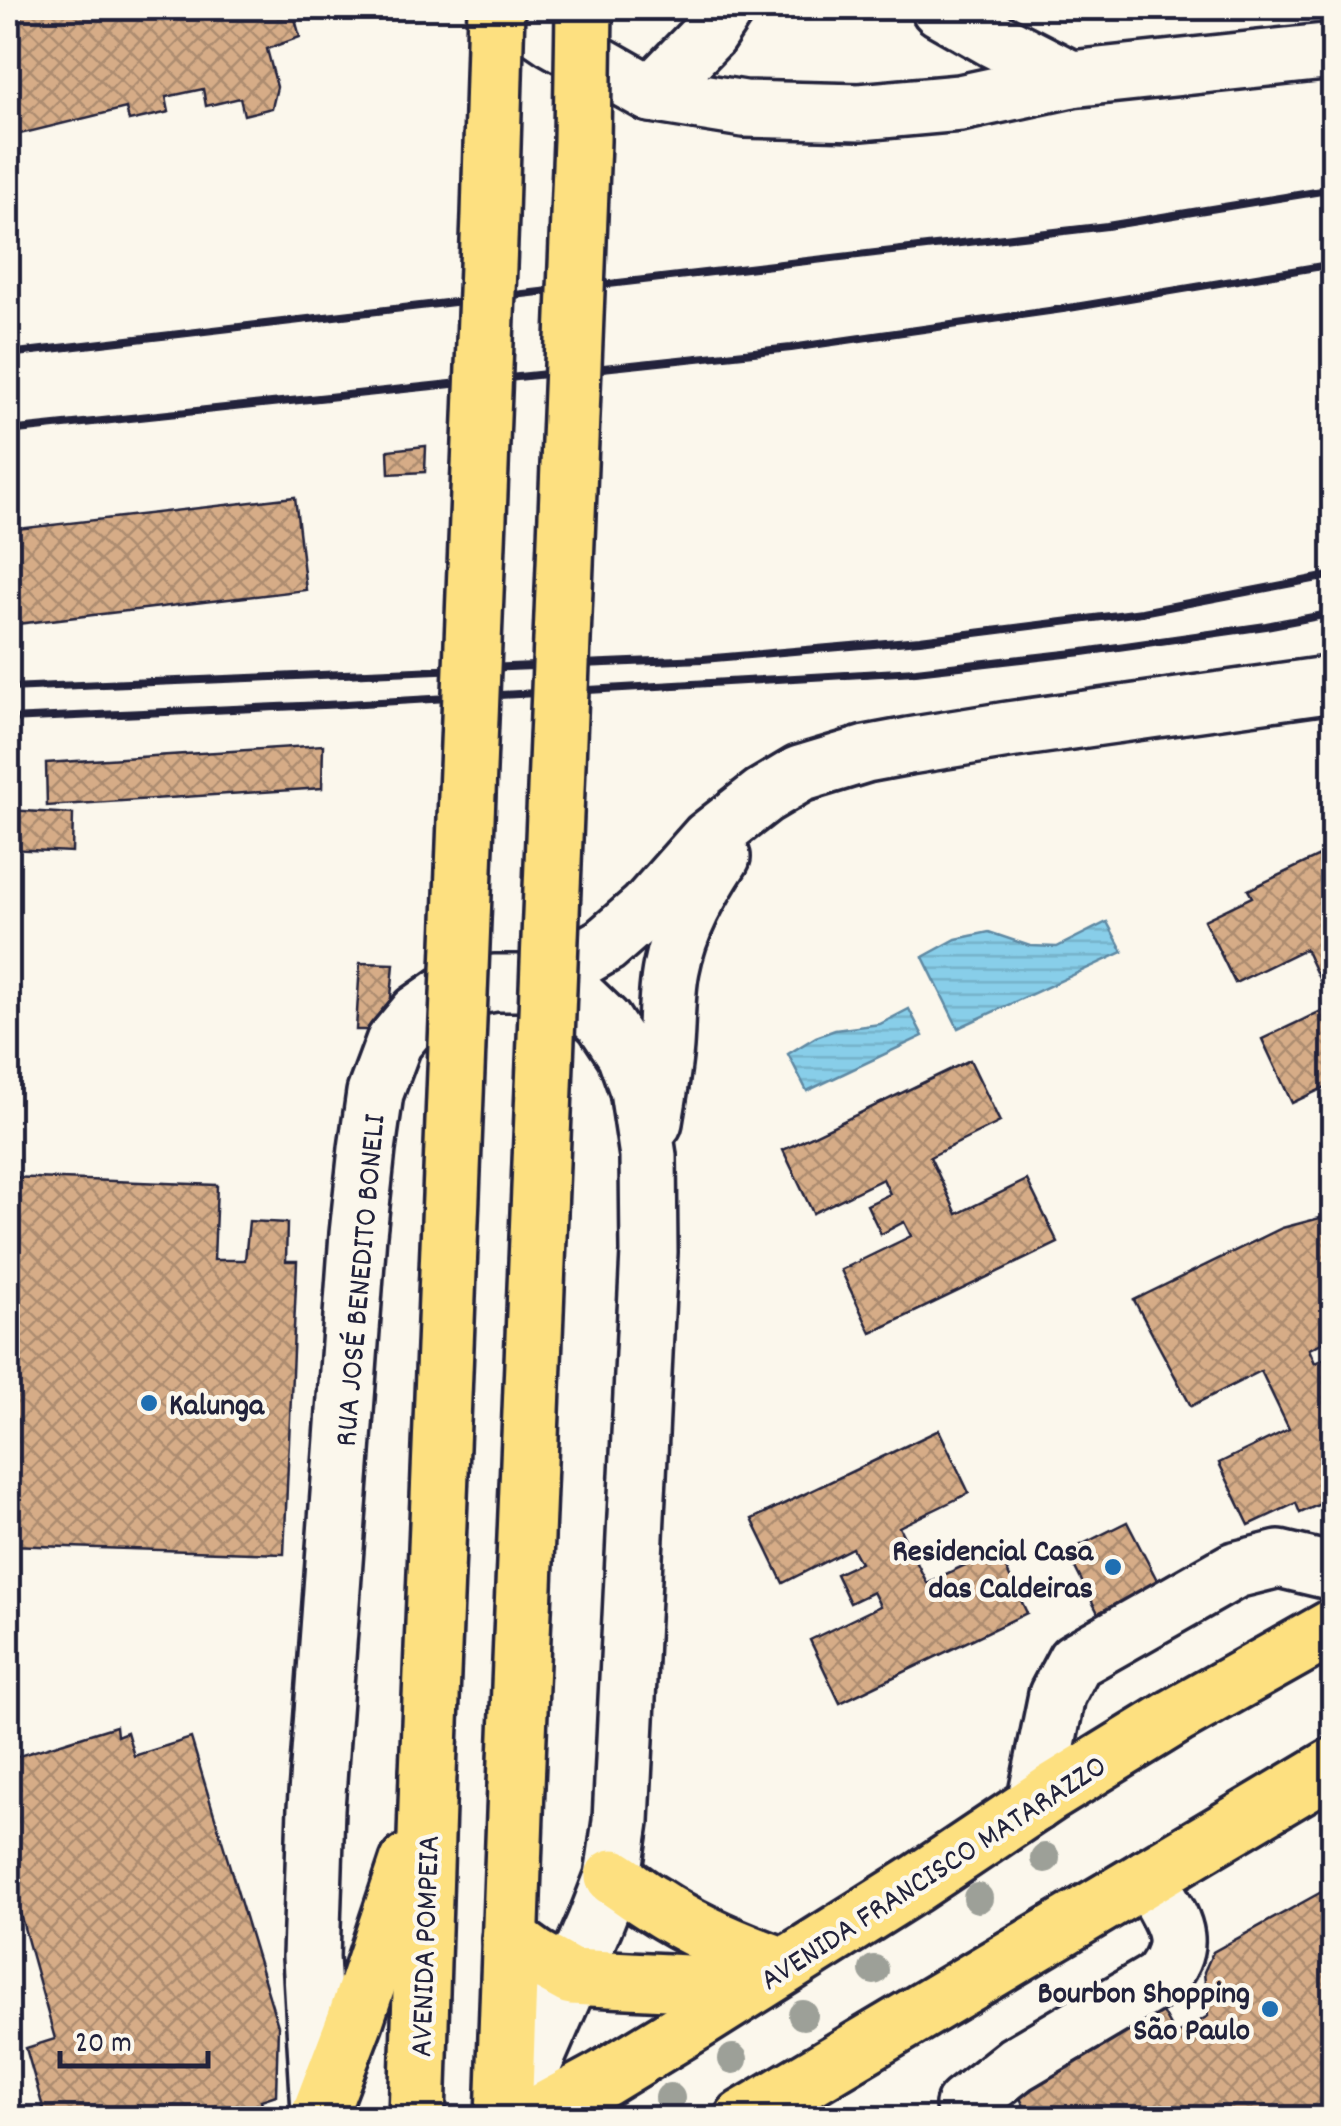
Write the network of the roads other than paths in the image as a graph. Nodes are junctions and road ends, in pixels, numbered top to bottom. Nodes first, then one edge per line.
1 (496, 8) edge
2 (508, 8) edge
3 (584, 8) edge
4 (726, 8) edge
5 (939, 8) edge
6 (1334, 51) edge
7 (1071, 79) junction
8 (651, 94) junction
9 (1334, 684) edge
10 (762, 796) junction
11 (539, 983) junction
12 (648, 1156) junction
13 (1334, 1572) edge
14 (1334, 1627) edge
15 (1334, 1766) edge
16 (428, 1794) junction
17 (1034, 1804) junction
18 (613, 1876) junction
19 (1147, 1877) junction
20 (510, 1939) junction
21 (784, 1966) junction
22 (571, 1976) junction
23 (964, 2105) dead end
24 (319, 2115) edge
25 (418, 2118) edge
26 (507, 2118) edge
27 (531, 2118) edge
28 (746, 2118) edge

1 - 16 main road, AVENIDA POMPEIA, bridge
2 - 8 street
3 - 20 main road, bridge
4 - 8 street
5 - 7 street
6 - 7 street
7 - 8 street
9 - 10 street
10 - 11 street
10 - 12 street
11 - 12 street, RUA JOSÉ BENEDITO BONELI
11 - 24 street, RUA JOSÉ BENEDITO BONELI
12 - 18 street, RUA JOSÉ BENEDITO BONELI
13 - 17 street
14 - 17 main road, AVENIDA FRANCISCO MATARAZZO
15 - 19 main road
16 - 24 main road
16 - 25 main road, AVENIDA POMPEIA
17 - 21 main road, AVENIDA FRANCISCO MATARAZZO
18 - 21 main road
18 - 22 street, RUA JOSÉ BENEDITO BONELI
19 - 23 street
19 - 28 main road
20 - 22 main road
20 - 26 main road
21 - 22 main road
21 - 27 main road, AVENIDA FRANCISCO MATARAZZO
22 - 26 street, RUA JOSÉ BENEDITO BONELI

